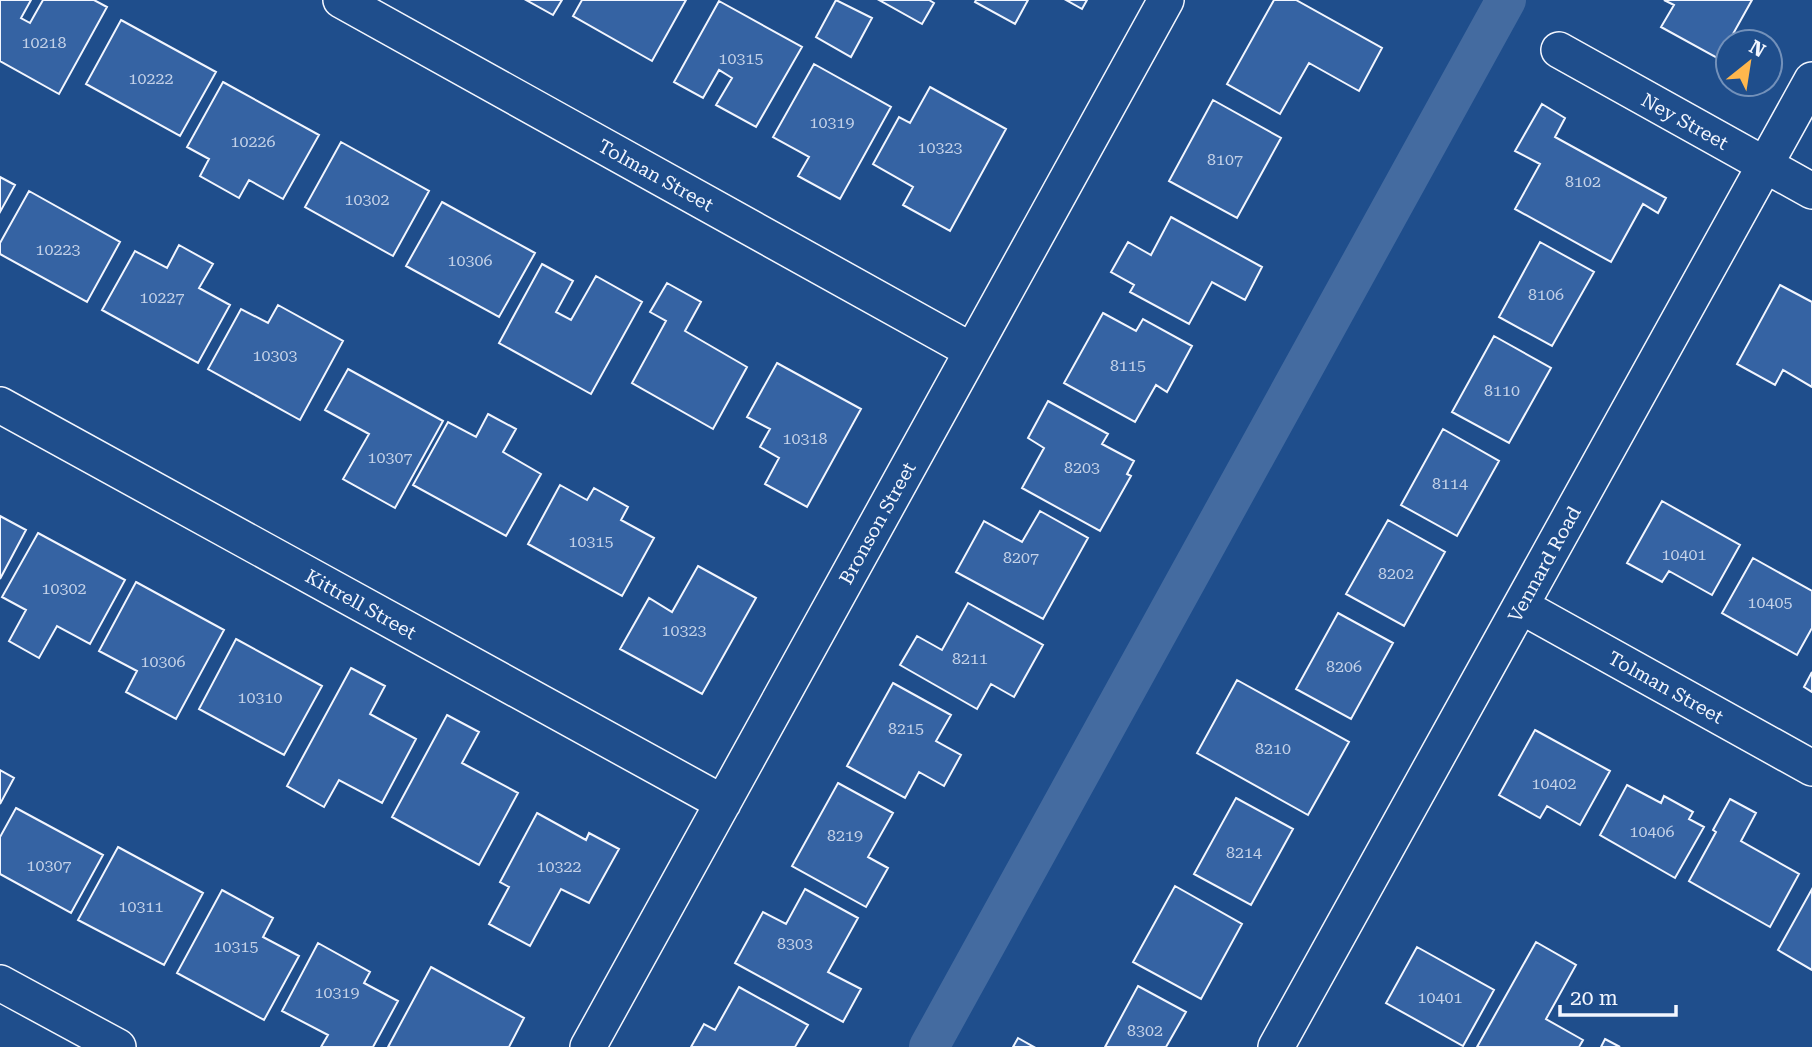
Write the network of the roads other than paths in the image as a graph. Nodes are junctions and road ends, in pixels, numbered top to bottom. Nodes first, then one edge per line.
1 (341, 0) edge
2 (1166, 0) edge
3 (1559, 50) dead end
4 (1812, 80) edge
5 (1765, 165) junction
6 (1812, 191) edge
7 (972, 351) junction
8 (0, 405) edge
9 (1521, 606) junction
10 (1812, 768) edge
11 (723, 803) junction
12 (0, 983) edge
13 (118, 1047) edge
14 (588, 1047) edge
15 (1276, 1047) edge

1 - 7 street, Tolman Street
2 - 7 street, Bronson Street
3 - 5 street, Ney Street
4 - 5 street, Vennard Road
5 - 6 street, Ney Street
5 - 9 street, Vennard Road
7 - 11 street, Bronson Street
8 - 11 street, Kittrell Street
9 - 10 street, Tolman Street
9 - 15 street, Vennard Road
11 - 14 street, Bronson Street
12 - 13 street

